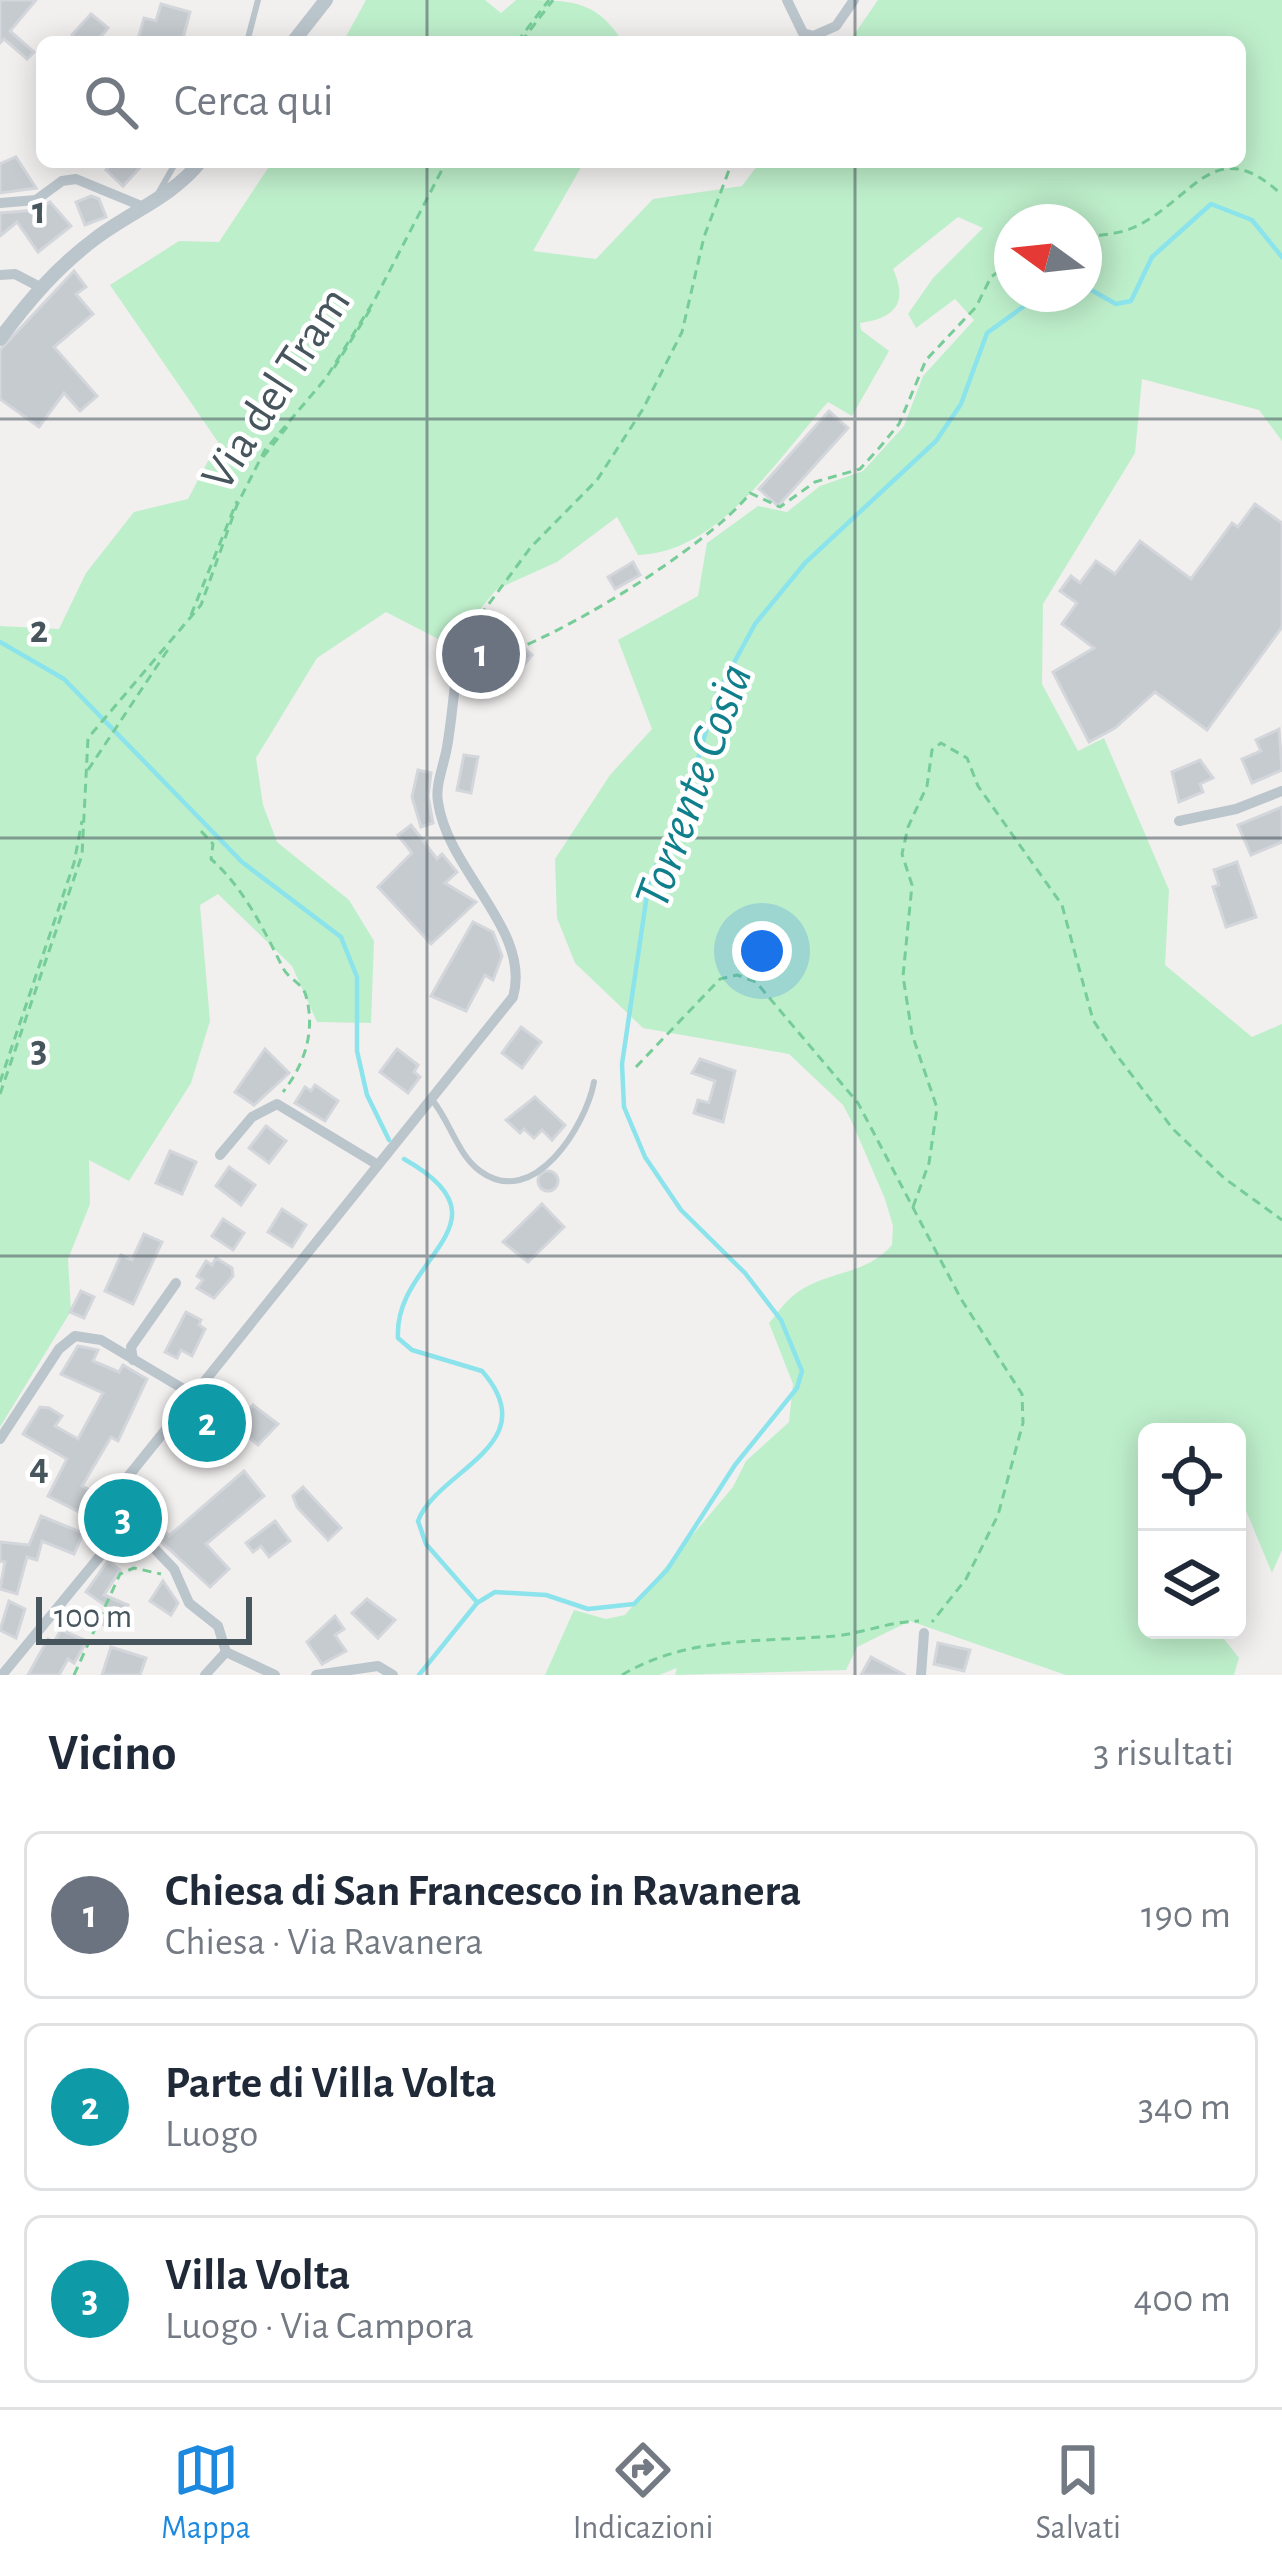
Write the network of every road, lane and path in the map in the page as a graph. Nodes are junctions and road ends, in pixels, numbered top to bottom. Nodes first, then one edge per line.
1 (257, 0) edge
2 (326, 0) edge
3 (551, 0) edge
4 (787, 0) edge
5 (854, 0) edge
6 (248, 36) edge
7 (298, 36) edge
8 (524, 36) edge
9 (172, 168) edge
10 (195, 168) edge
11 (444, 168) edge
12 (444, 168) edge
13 (730, 168) edge
14 (1219, 168) edge
15 (1232, 168) edge
16 (1282, 195) edge
17 (0, 203) edge
18 (149, 203) junction
19 (1102, 233) edge
20 (0, 274) edge
21 (994, 275) edge
22 (38, 286) junction
23 (0, 339) edge
24 (466, 637) joint
25 (456, 665) junction
26 (88, 770) junction
27 (1282, 791) edge
28 (1179, 821) dead end
29 (201, 831) dead end
30 (636, 1067) dead end
31 (0, 1082) edge
32 (593, 1082) dead end
33 (0, 1094) edge
34 (433, 1101) junction
35 (277, 1105) junction
36 (220, 1155) dead end
37 (382, 1160) junction
38 (914, 1207) junction
39 (1282, 1220) edge
40 (176, 1283) dead end
41 (133, 1360) junction
42 (192, 1394) junction
43 (0, 1439) edge
44 (119, 1533) junction
45 (177, 1580) junction
46 (933, 1621) junction
47 (925, 1633) joint
48 (226, 1652) junction
49 (2, 1675) edge
50 (74, 1675) edge
51 (205, 1675) edge
52 (275, 1675) edge
53 (316, 1675) edge
54 (393, 1675) edge
55 (622, 1675) edge
56 (921, 1675) edge

1 - 6 lane
2 - 7 street
3 - 8 path
4 - 5 street
9 - 18 lane
10 - 18 street
11 - 26 path, Via del Tram
12 - 26 path
13 - 24 path
14 - 19 path
15 - 16 path
17 - 18 street
18 - 22 street
20 - 22 street
21 - 25 path
22 - 23 street
24 - 25 street
25 - 34 street
26 - 31 path
26 - 33 path
27 - 28 street
29 - 35 path
30 - 38 path
32 - 34 lane
34 - 37 street
35 - 36 street
35 - 37 street
37 - 42 street
38 - 39 path
38 - 46 path
40 - 41 street
41 - 42 street
41 - 43 street
42 - 44 street
44 - 45 street
44 - 49 street
45 - 48 street
45 - 50 path
46 - 47 path
46 - 55 path
47 - 56 street
48 - 51 street
48 - 52 street
53 - 54 street

